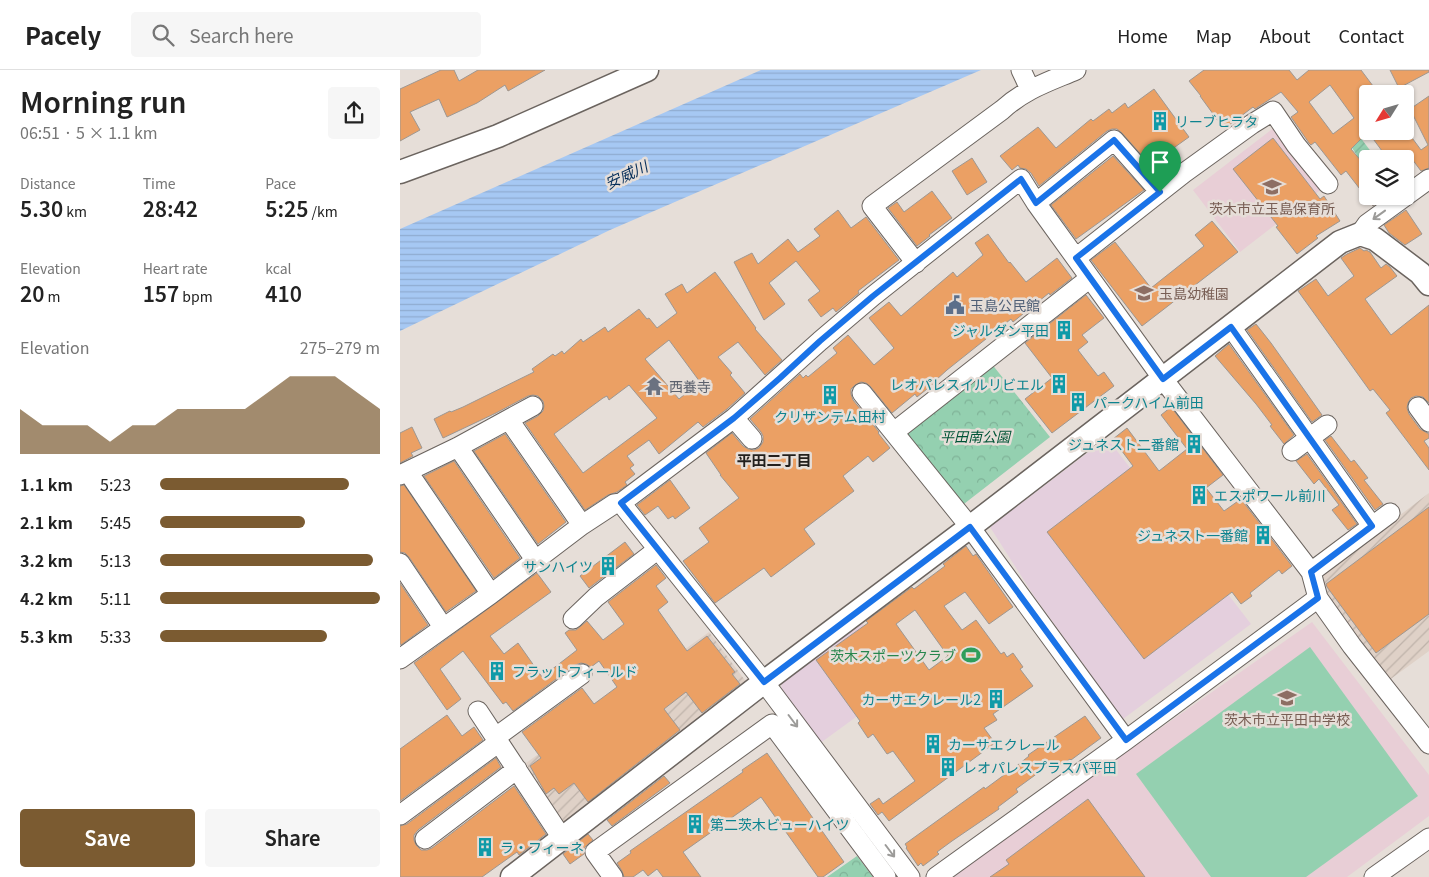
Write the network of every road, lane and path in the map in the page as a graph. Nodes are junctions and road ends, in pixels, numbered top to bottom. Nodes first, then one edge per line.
1 (647, 70) edge
2 (1076, 70) edge
3 (1026, 81) edge
4 (400, 172) edge
5 (1429, 179) edge
6 (1328, 184) dead end
7 (1160, 192) junction
8 (1036, 203) junction
9 (1360, 234) junction
10 (1076, 258) junction
11 (916, 264) junction
12 (1090, 278) junction
13 (1429, 284) edge
14 (1231, 327) junction
15 (1163, 379) junction
16 (862, 393) dead end
17 (533, 406) dead end
18 (734, 418) junction
19 (509, 420) junction
20 (1327, 425) dead end
21 (894, 432) junction
22 (1310, 438) junction
23 (752, 439) dead end
24 (458, 447) junction
25 (1292, 451) dead end
26 (404, 473) edge
27 (621, 503) junction
28 (1390, 513) dead end
29 (582, 525) junction
30 (1372, 526) junction
31 (970, 527) junction
32 (657, 550) junction
33 (536, 561) junction
34 (400, 563) edge
35 (1311, 572) junction
36 (491, 594) junction
37 (1318, 598) junction
38 (573, 618) dead end
39 (443, 627) junction
40 (400, 659) edge
41 (582, 674) dead end
42 (764, 682) junction
43 (478, 711) dead end
44 (498, 740) junction
45 (1126, 740) junction
46 (1429, 744) edge
47 (518, 769) junction
48 (400, 815) edge
49 (562, 838) junction
50 (1429, 838) edge
51 (425, 839) dead end
52 (512, 877) edge
53 (613, 877) edge
54 (886, 877) edge
55 (910, 877) edge
56 (936, 877) edge
57 (1374, 877) edge

1 - 4 street
2 - 3 street
3 - 11 street
5 -> 9 street
6 - 7 street
7 - 8 street
7 - 10 street
8 - 10 street
8 - 11 street
9 - 13 street
9 - 14 street
10 - 12 street
11 - 18 street
12 - 15 street
12 - 21 street
14 - 15 street
14 - 22 street
15 - 31 street
15 - 35 street
16 - 21 street
17 - 19 street
18 - 23 street
18 - 27 street
19 - 24 street
19 - 29 street
20 - 22 street
21 - 31 street
22 - 25 street
22 - 30 street
24 - 26 street
24 - 33 street
26 - 36 street
27 - 29 street
27 - 32 street
28 - 30 street
29 - 33 street
30 - 35 street
31 - 42 street
31 - 45 street
32 - 38 street
32 - 42 street
33 - 36 street
34 - 39 street
35 - 37 street
36 - 39 street
37 - 45 street
37 - 46 street
39 - 40 street
41 - 44 street
42 - 49 street
42 -> 55 street
43 - 44 street
44 - 47 street
44 - 48 street
45 - 56 street
47 - 49 street
47 - 51 street
49 - 52 street
50 - 57 street
53 - 54 street

